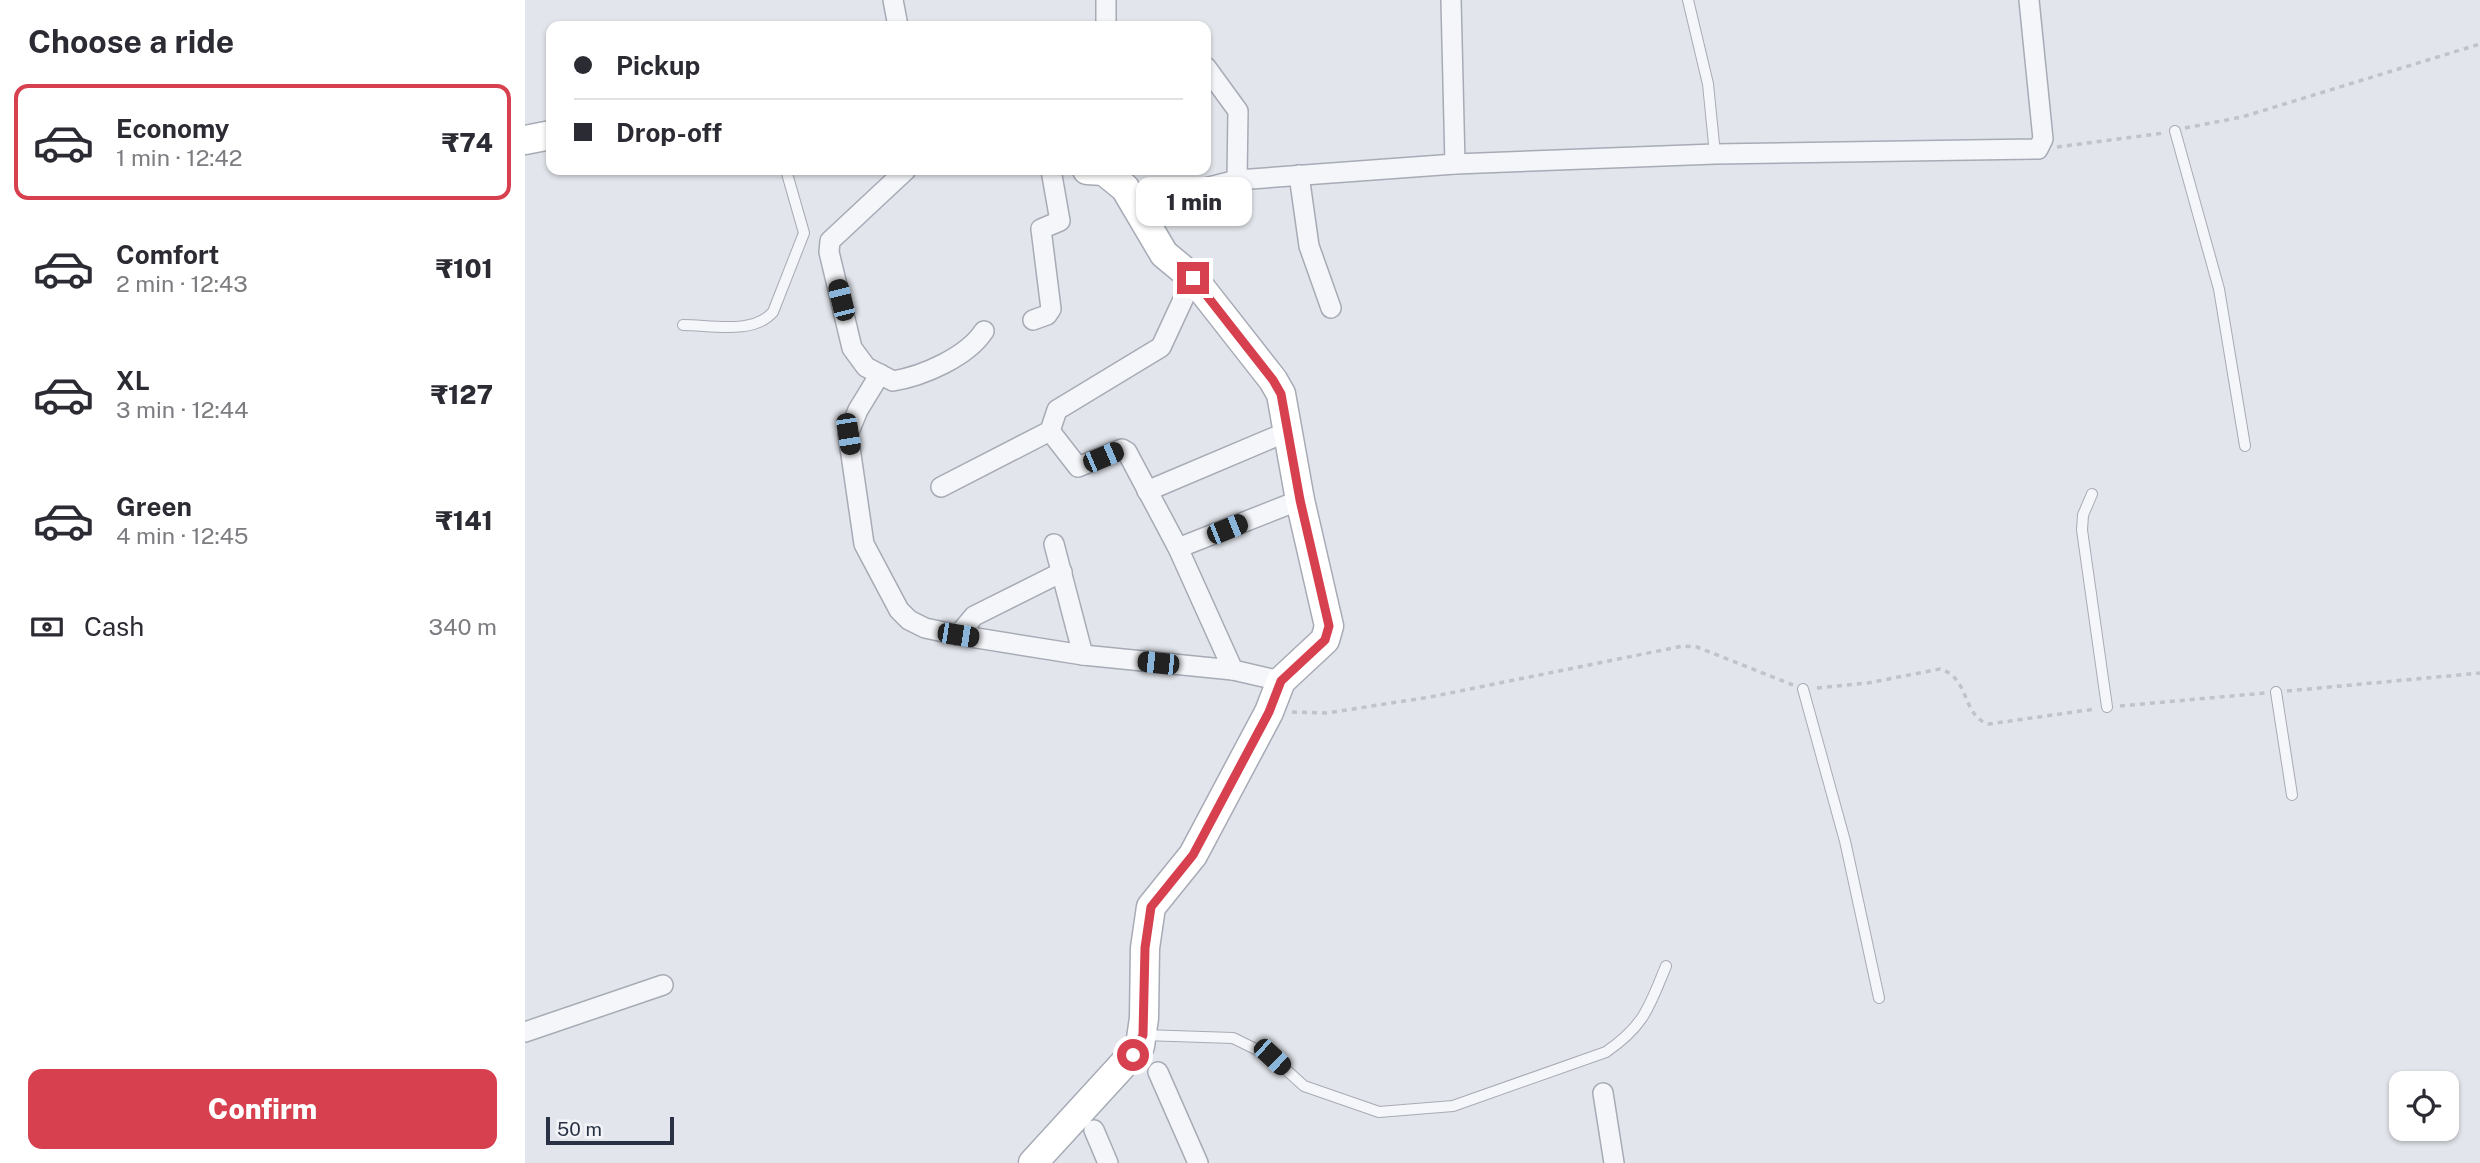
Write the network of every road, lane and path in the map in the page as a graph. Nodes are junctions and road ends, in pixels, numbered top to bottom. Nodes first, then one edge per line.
1 (893, 0) edge
2 (1106, 0) edge
3 (1451, 0) edge
4 (1688, 0) edge
5 (2028, 0) edge
6 (897, 21) edge
7 (1106, 21) edge
8 (2480, 44) edge
9 (1211, 74) edge
10 (2175, 131) junction
11 (546, 136) edge
12 (525, 140) edge
13 (2038, 149) junction
14 (1715, 154) junction
15 (1455, 164) junction
16 (787, 175) edge
17 (901, 175) edge
18 (1052, 175) edge
19 (1106, 175) edge
20 (1299, 175) junction
21 (1237, 180) junction
22 (1137, 205) junction
23 (1193, 278) junction
24 (1331, 308) dead end
25 (1033, 320) dead end
26 (683, 325) dead end
27 (984, 331) dead end
28 (880, 374) junction
29 (1050, 431) junction
30 (1289, 431) junction
31 (2245, 446) dead end
32 (941, 487) dead end
33 (1147, 491) junction
34 (2092, 494) dead end
35 (1300, 500) junction
36 (1054, 544) dead end
37 (1178, 548) junction
38 (1062, 572) junction
39 (958, 635) junction
40 (1083, 655) junction
41 (1233, 670) junction
42 (2480, 673) edge
43 (1281, 681) junction
44 (1804, 690) junction
45 (2276, 692) junction
46 (2107, 707) junction
47 (1269, 712) junction
48 (2292, 795) dead end
49 (1666, 966) dead end
50 (663, 985) dead end
51 (1879, 998) dead end
52 (525, 1032) edge
53 (1143, 1035) junction
54 (1157, 1072) dead end
55 (1603, 1093) dead end
56 (1094, 1129) dead end
57 (1033, 1163) edge
58 (1108, 1163) edge
59 (1198, 1163) edge
60 (1614, 1163) edge

1 - 6 street
2 - 7 street
3 - 15 street
4 - 14 lane
5 - 13 street
8 - 10 path
9 - 21 street
10 - 13 path
10 - 31 lane
11 - 12 street
13 - 14 street
14 - 15 street
15 - 20 street
16 - 26 lane
17 - 28 street
18 - 25 street
19 - 22 street
20 - 21 street
20 - 24 street
21 - 22 street
22 - 23 street
23 - 29 street
23 - 30 street
27 - 28 street
28 - 39 street
29 - 32 street
29 - 33 street
30 - 33 street
30 - 35 street
33 - 37 street
34 - 46 lane
35 - 37 street
35 - 43 street
36 - 38 street
37 - 41 street
38 - 39 street
38 - 40 street
39 - 40 street
40 - 41 street
41 - 43 street
42 - 45 path
43 - 47 street
44 - 46 path
44 - 47 path
44 - 51 lane
45 - 46 path
45 - 48 lane
47 - 53 street
49 - 53 lane
50 - 52 street
53 - 57 street
54 - 59 street
55 - 60 street
56 - 58 street

